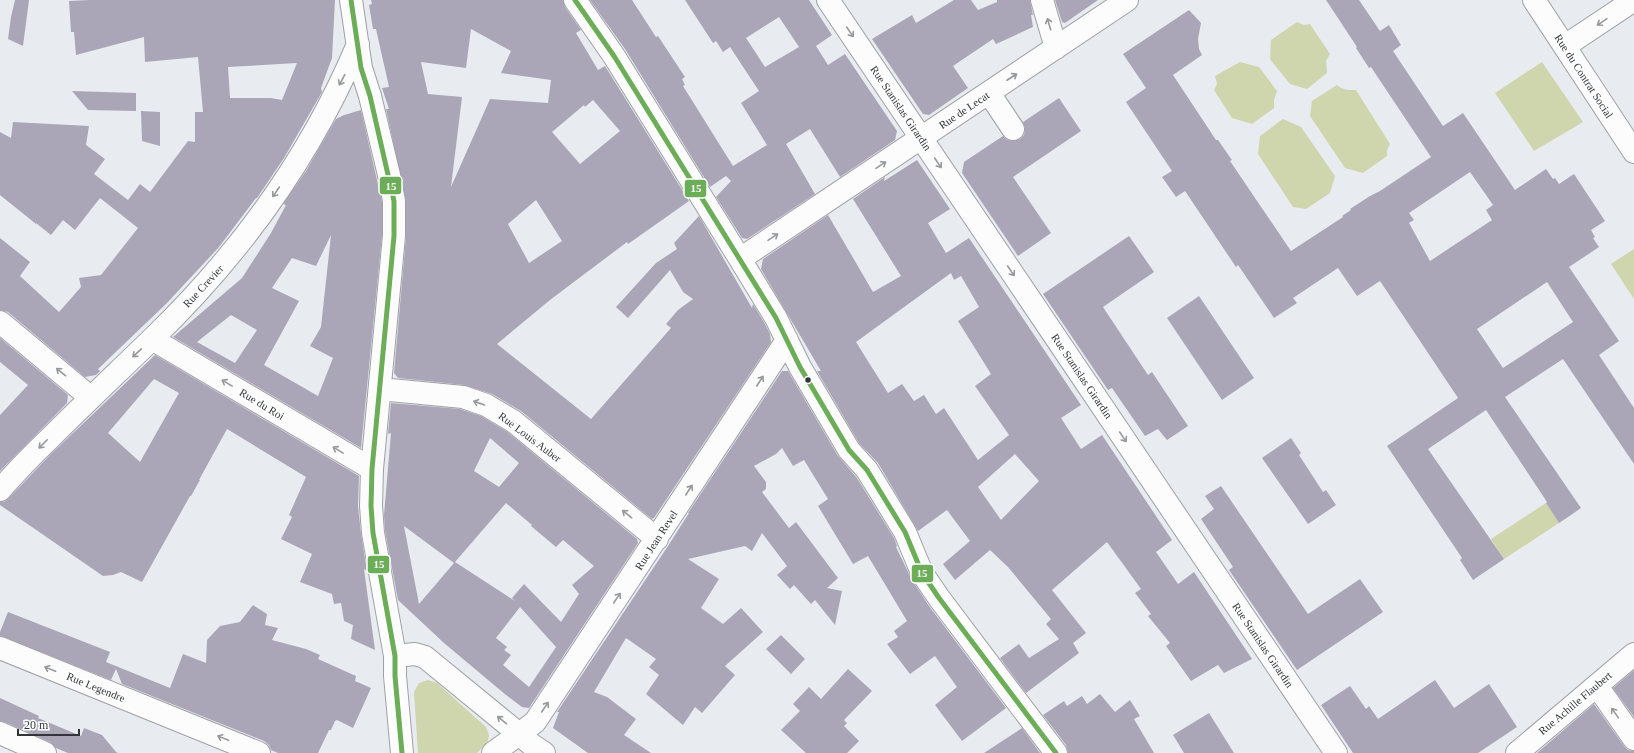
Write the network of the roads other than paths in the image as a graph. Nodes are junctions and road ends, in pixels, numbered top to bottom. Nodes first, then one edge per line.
1 (351, 0) edge
2 (575, 0) edge
3 (828, 0) edge
4 (1042, 0) edge
5 (1127, 0) edge
6 (1534, 0) edge
7 (1634, 0) edge
8 (358, 44) junction
9 (1565, 46) junction
10 (1056, 48) junction
11 (989, 93) junction
12 (1013, 129) dead end
13 (921, 138) junction
14 (1634, 152) edge
15 (740, 259) junction
16 (0, 322) edge
17 (152, 339) junction
18 (787, 340) junction
19 (380, 389) junction
20 (90, 397) junction
21 (372, 469) junction
22 (0, 490) edge
23 (656, 539) junction
24 (0, 648) edge
25 (1634, 654) edge
26 (395, 656) junction
27 (1597, 686) junction
28 (0, 733) edge
29 (518, 734) junction
30 (1634, 739) edge
31 (45, 753) edge
32 (259, 753) edge
33 (402, 753) edge
34 (494, 753) edge
35 (544, 753) edge
36 (1056, 753) edge
37 (1336, 753) edge
38 (1516, 753) edge

1 - 8 street
2 - 15 street
3 -> 13 street, Rue Stanislas Girardin
10 -> 4 street
5 - 10 street, Rue de Lecat
6 - 9 street, Rue du Contrat Social
7 -> 9 street
8 -> 17 street, Rue Crevier
8 - 19 street
9 - 14 street, Rue du Contrat Social
11 -> 10 street, Rue de Lecat
11 - 12 street
11 - 13 street, Rue de Lecat
15 -> 13 street, Rue de Lecat
13 -> 37 street, Rue Stanislas Girardin
15 - 18 street
20 -> 16 street
17 -> 20 street, Rue Crevier
21 -> 17 street, Rue du Roi
23 -> 18 street, Rue Jean Revel
18 - 36 street
19 - 21 street
23 -> 19 street, Rue Louis Auber
20 -> 22 street, Rue Crevier
21 - 26 street
29 -> 23 street, Rue Jean Revel
32 -> 24 street, Rue Legendre
25 - 27 street, Rue Achille Flaubert
29 -> 26 street
26 - 33 street
30 -> 27 street
27 - 38 street, Rue Achille Flaubert
28 - 31 street
29 - 34 street, Rue Jean Revel
29 - 35 street

